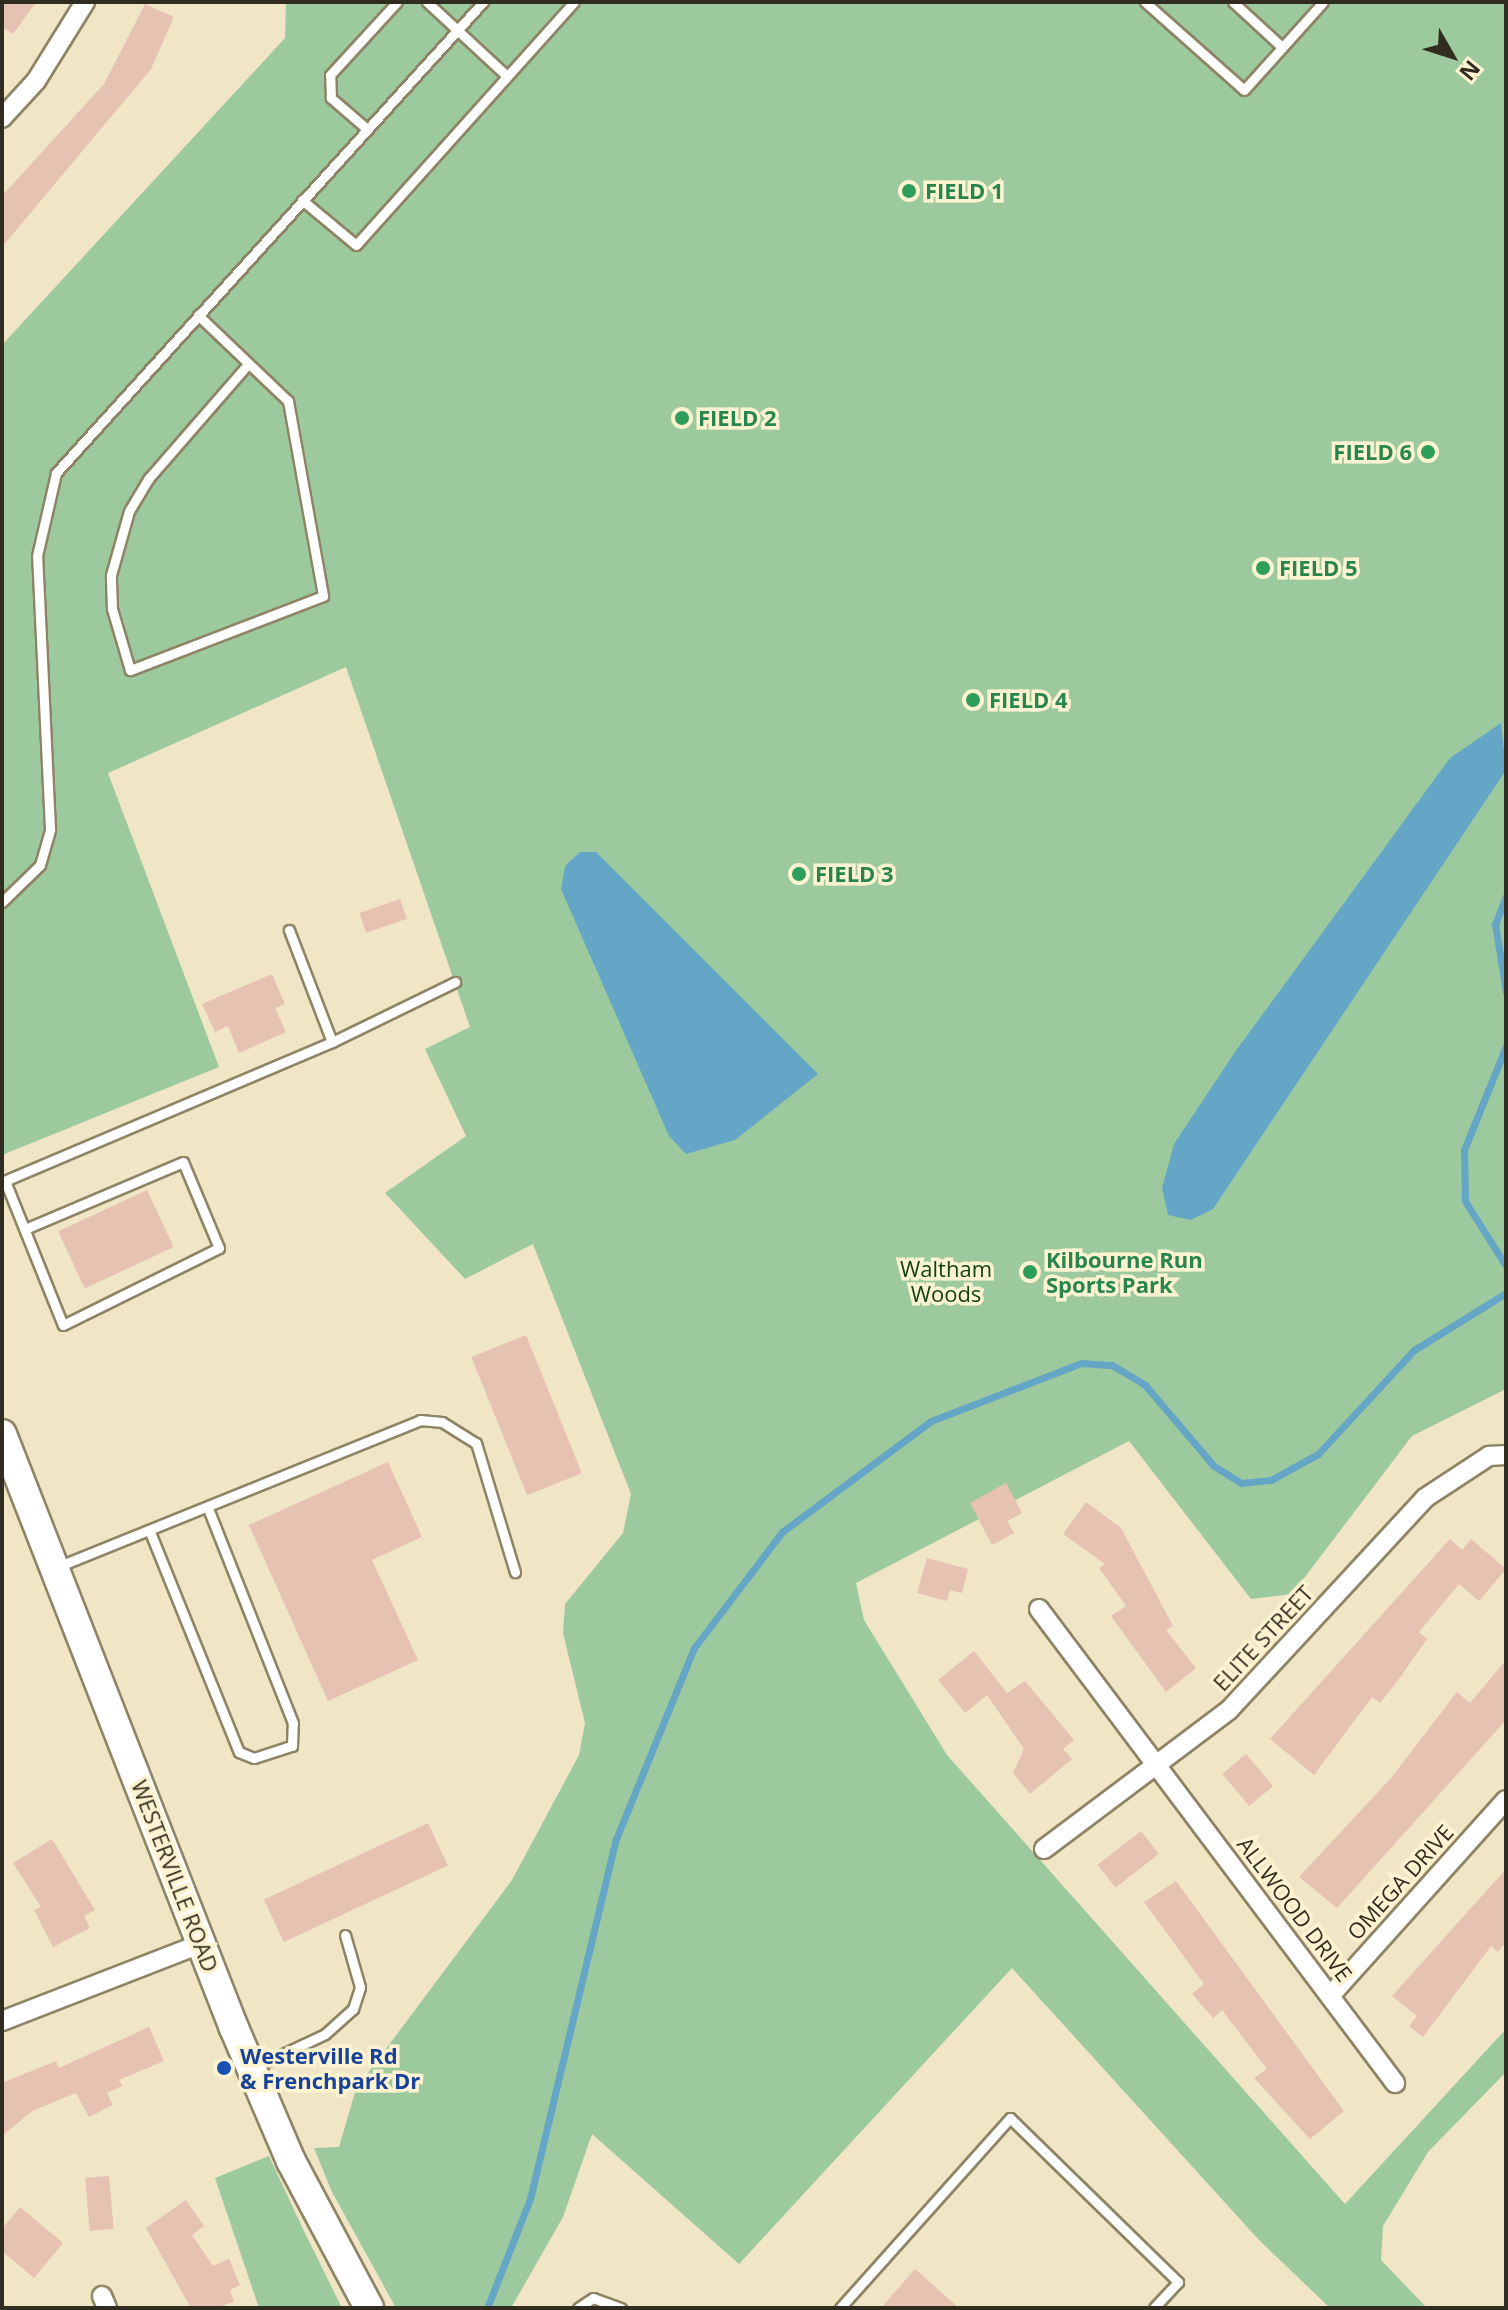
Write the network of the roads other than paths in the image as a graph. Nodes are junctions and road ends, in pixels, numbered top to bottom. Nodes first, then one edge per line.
1 (397, 2) edge
2 (427, 2) edge
3 (483, 2) edge
4 (574, 2) edge
5 (1145, 2) edge
6 (1233, 2) edge
7 (1323, 2) edge
8 (85, 4) edge
9 (457, 30) junction
10 (1282, 47) junction
11 (507, 76) junction
12 (2, 118) edge
13 (367, 129) junction
14 (302, 200) junction
15 (198, 315) junction
16 (248, 364) junction
17 (2, 902) edge
18 (289, 930) dead end
19 (455, 982) dead end
20 (332, 1042) junction
21 (4, 1181) edge
22 (25, 1229) junction
23 (2, 1434) edge
24 (1506, 1455) edge
25 (208, 1508) junction
26 (150, 1532) junction
27 (54, 1568) junction
28 (515, 1572) dead end
29 (1039, 1609) dead end
30 (1157, 1765) junction
31 (1506, 1800) edge
32 (1044, 1849) dead end
33 (345, 1935) dead end
34 (201, 1944) junction
35 (1330, 1996) junction
36 (2, 2021) edge
37 (252, 2068) junction
38 (1395, 2083) dead end
39 (369, 2308) edge
40 (578, 2308) edge
41 (621, 2308) edge
42 (840, 2308) edge
43 (1154, 2308) edge

1 - 13 lane
2 - 9 lane
3 - 9 lane
4 - 11 lane
5 - 10 lane
6 - 10 lane
7 - 10 lane
8 - 12 street
9 - 11 lane
9 - 13 lane
11 - 14 lane
13 - 14 lane
14 - 15 lane
15 - 16 lane
15 - 17 lane
16 - 16 lane
18 - 20 lane
19 - 20 lane
20 - 21 lane
21 - 22 lane
22 - 22 lane
23 - 27 main road, WESTERVILLE ROAD
24 - 30 street, ELITE STREET
25 - 26 lane
25 - 26 lane
25 - 28 lane
26 - 27 lane
27 - 34 main road, WESTERVILLE ROAD
29 - 30 street, ALLWOOD DRIVE
30 - 32 street, ELITE STREET
30 - 35 street, ALLWOOD DRIVE
31 - 35 street, OMEGA DRIVE
33 - 37 lane
34 - 36 street
34 - 37 main road, WESTERVILLE ROAD
35 - 38 street, ALLWOOD DRIVE
37 - 39 main road, WESTERVILLE ROAD
40 - 41 lane
42 - 43 lane

